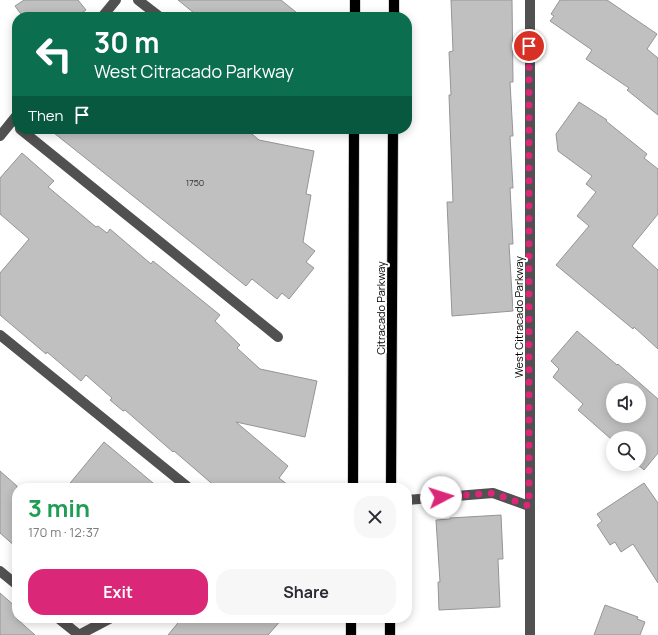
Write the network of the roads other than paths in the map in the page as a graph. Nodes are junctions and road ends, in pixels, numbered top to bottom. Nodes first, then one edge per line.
1 (116, 0) edge
2 (138, 0) edge
3 (355, 0) edge
4 (394, 0) edge
5 (530, 0) edge
6 (106, 12) edge
7 (154, 12) edge
8 (355, 12) edge
9 (394, 12) edge
10 (12, 124) edge
11 (1, 134) edge
12 (26, 134) edge
13 (354, 134) edge
14 (393, 134) edge
15 (0, 335) edge
16 (278, 337) dead end
17 (183, 483) edge
18 (352, 483) edge
19 (390, 483) edge
20 (412, 500) edge
21 (529, 506) junction
22 (0, 571) edge
23 (12, 581) edge
24 (64, 623) edge
25 (102, 623) edge
26 (351, 623) edge
27 (390, 623) edge
28 (351, 635) edge
29 (390, 635) edge
30 (530, 635) edge

1 - 6 street
2 - 7 street
3 - 8 main road
4 - 9 main road
5 - 21 street, West Citracado Parkway
10 - 11 street
12 - 16 street
13 - 18 main road
14 - 19 main road, Citracado Parkway
15 - 17 street
20 - 21 street
21 - 30 street, West Citracado Parkway
22 - 23 street
24 - 25 street
26 - 28 main road
27 - 29 main road

